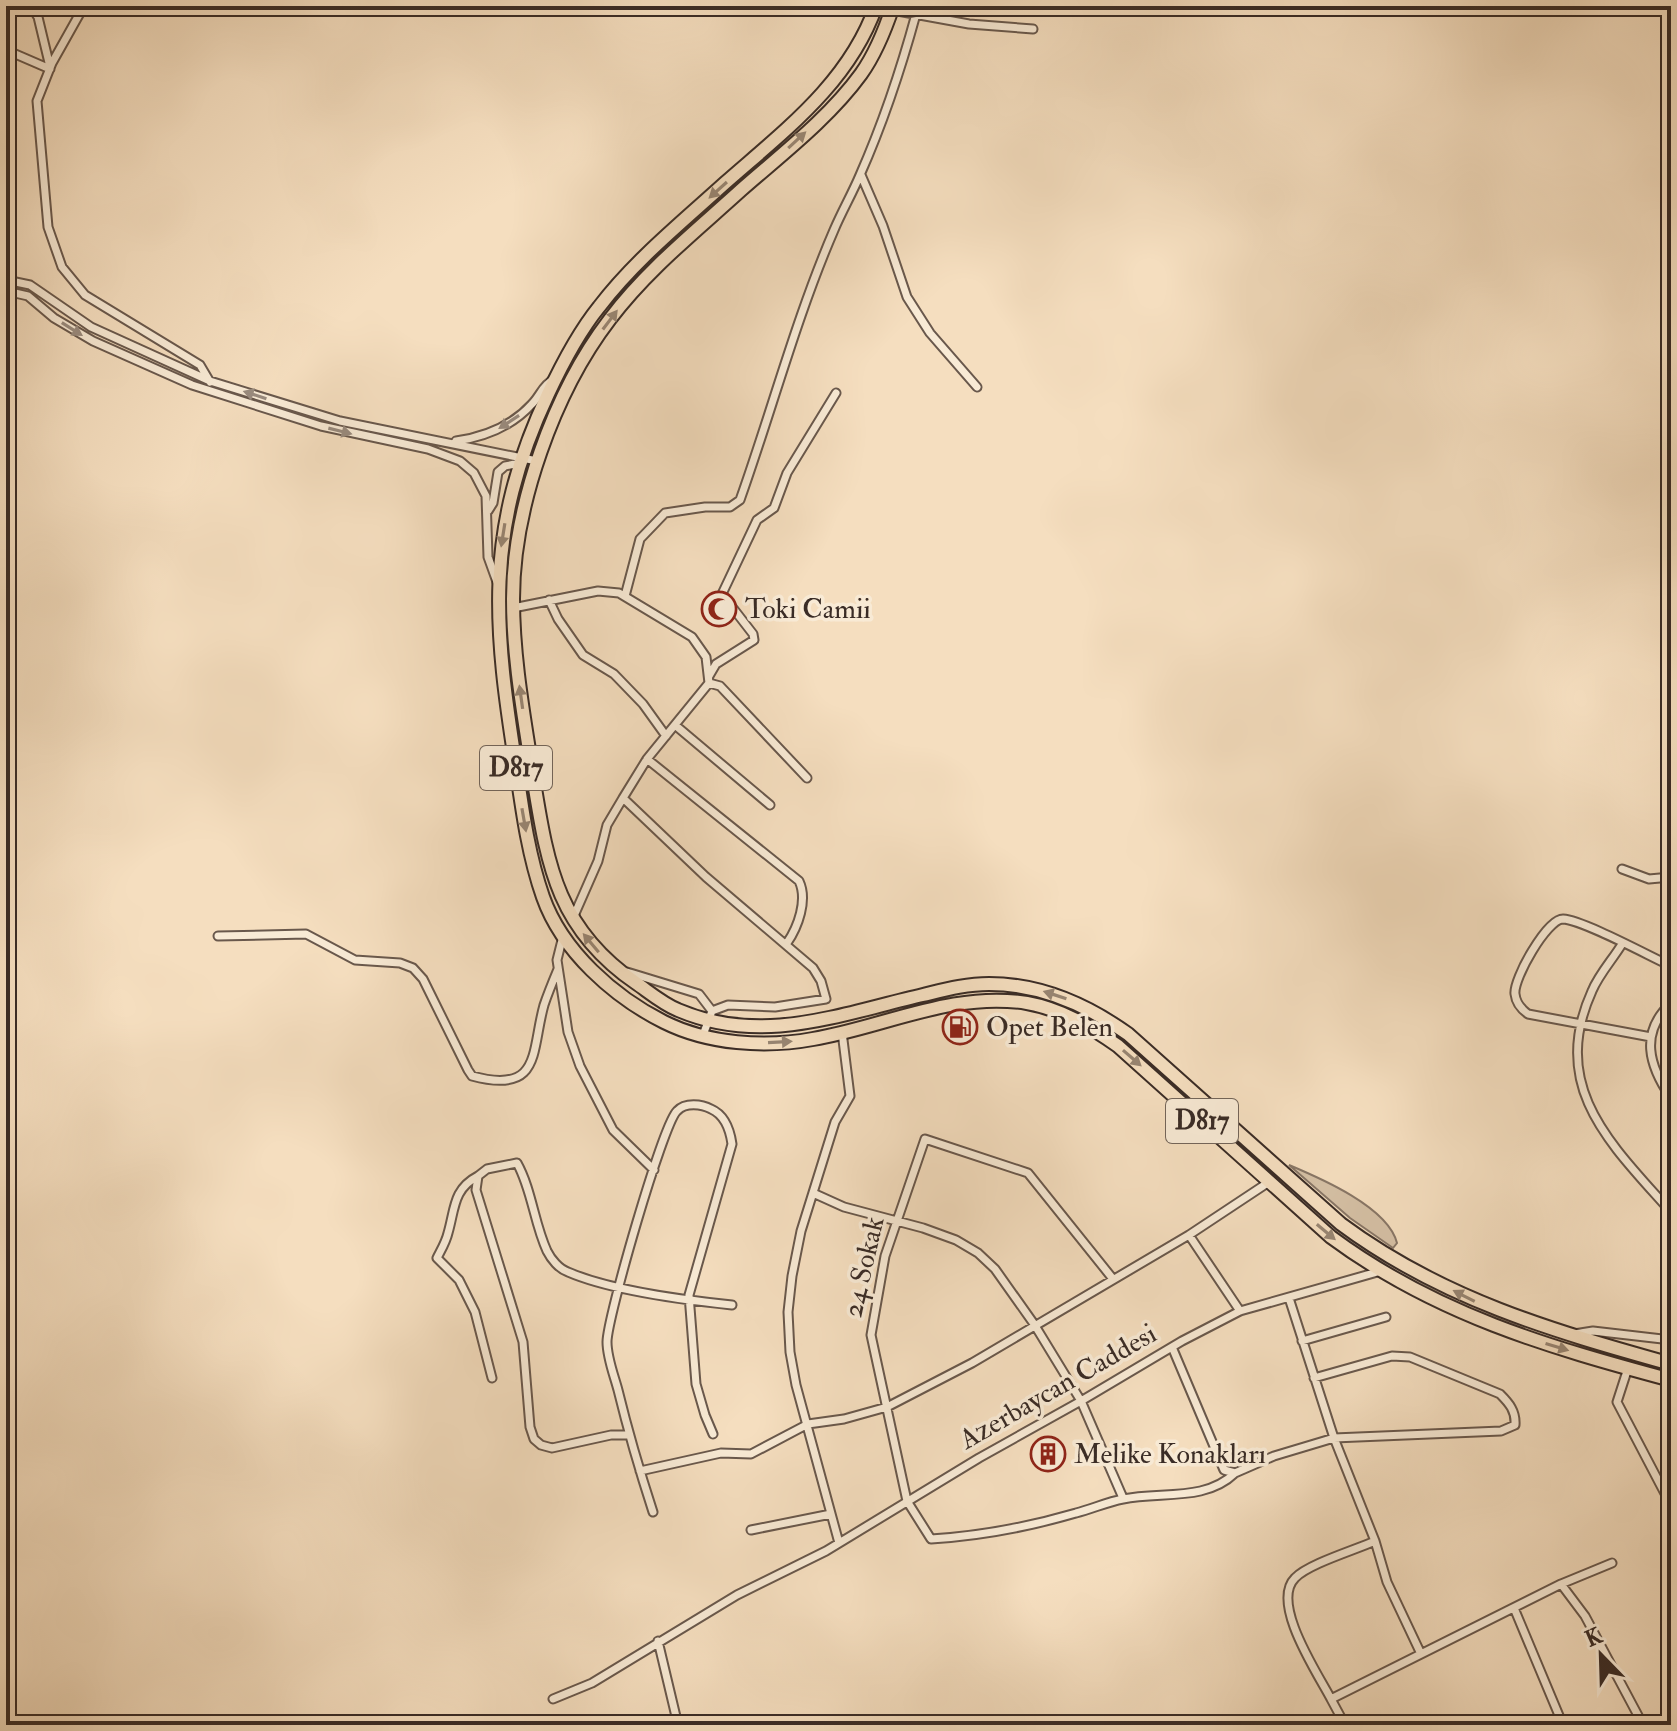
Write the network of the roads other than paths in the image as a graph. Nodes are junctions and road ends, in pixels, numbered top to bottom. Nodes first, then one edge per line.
1 (31, 6) edge
2 (84, 6) edge
3 (876, 6) edge
4 (907, 6) edge
5 (892, 8) edge
6 (916, 14) junction
7 (1033, 29) dead end
8 (6, 50) edge
9 (50, 69) junction
10 (861, 175) junction
11 (6, 280) edge
12 (6, 291) edge
13 (555, 379) junction
14 (210, 381) junction
15 (977, 387) dead end
16 (212, 393) junction
17 (836, 393) dead end
18 (449, 443) junction
19 (520, 461) junction
20 (537, 461) junction
21 (488, 511) junction
22 (498, 583) junction
23 (625, 596) junction
24 (549, 600) junction
25 (513, 608) junction
26 (709, 679) junction
27 (675, 725) junction
28 (666, 736) junction
29 (647, 759) junction
30 (807, 778) dead end
31 (623, 798) junction
32 (770, 805) dead end
33 (1622, 869) dead end
34 (1671, 877) edge
35 (572, 920) junction
36 (563, 934) junction
37 (218, 936) dead end
38 (787, 943) junction
39 (1622, 944) junction
40 (1671, 966) edge
41 (613, 967) junction
42 (558, 969) junction
43 (1671, 1003) edge
44 (710, 1016) junction
45 (1581, 1024) junction
46 (842, 1032) junction
47 (703, 1035) junction
48 (1651, 1037) junction
49 (1671, 1098) edge
50 (654, 1170) junction
51 (478, 1176) junction
52 (1269, 1182) junction
53 (813, 1193) junction
54 (1671, 1212) edge
55 (894, 1222) junction
56 (1189, 1235) junction
57 (1381, 1271) junction
58 (1113, 1279) junction
59 (618, 1286) junction
60 (1289, 1298) junction
61 (690, 1301) junction
62 (732, 1305) dead end
63 (1240, 1311) junction
64 (1386, 1317) dead end
65 (1034, 1324) junction
66 (1574, 1335) junction
67 (1671, 1340) edge
68 (1302, 1341) junction
69 (1172, 1347) junction
70 (1671, 1364) edge
71 (1628, 1368) junction
72 (492, 1378) dead end
73 (1314, 1378) junction
74 (1671, 1380) edge
75 (1081, 1401) junction
76 (887, 1407) junction
77 (808, 1424) junction
78 (713, 1434) dead end
79 (629, 1435) junction
80 (1334, 1438) junction
81 (640, 1471) junction
82 (1235, 1473) junction
83 (1123, 1498) junction
84 (907, 1501) junction
85 (1671, 1505) edge
86 (653, 1512) dead end
87 (831, 1514) junction
88 (751, 1530) dead end
89 (1375, 1541) junction
90 (839, 1543) junction
91 (1612, 1563) dead end
92 (1561, 1584) junction
93 (1514, 1608) junction
94 (658, 1641) junction
95 (1421, 1654) junction
96 (553, 1699) dead end
97 (1331, 1699) junction
98 (1642, 1723) edge
99 (678, 1725) edge
100 (1345, 1725) edge
101 (1563, 1725) edge

1 - 9 street
2 - 9 street
3 -> 13 highway, D817
4 - 6 street
5 - 6 street
20 -> 5 highway, D817
6 - 7 street
6 - 10 street
8 - 9 street
9 - 14 street
10 - 15 street
10 - 23 street
11 - 14 street
12 -> 16 street
13 -> 18 street
13 - 19 highway, D817
14 - 16 street
18 -> 14 street
16 -> 21 street
17 - 26 street
18 - 19 street
19 - 20 street
19 - 21 street
19 -> 22 highway, D817
20 - 25 highway, D817
21 - 22 street
22 -> 36 highway, D817
23 - 24 street
23 - 26 street
24 - 25 street
24 - 28 street
35 -> 25 highway, D817
26 - 27 street
26 - 30 street
27 - 28 street
27 - 32 street
28 - 29 street
29 - 31 street
29 - 38 street
31 - 35 street
31 - 38 street
33 - 34 street
41 -> 35 highway, D817
36 - 42 street
36 - 47 highway, D817
37 - 42 street
38 - 44 street
39 - 40 street
39 - 45 street
39 - 45 street
41 - 44 highway, D817
41 - 44 street
42 - 50 street
43 - 48 street
44 - 47 street
66 -> 44 highway, D817
45 - 48 street
45 - 54 street
47 -> 46 highway, D817
46 -> 52 highway, D817
46 - 53 street
48 - 49 street
50 - 59 street
50 - 61 street
51 - 59 street
51 - 72 street
51 - 79 street
52 - 56 street
52 -> 57 highway, D817
53 - 55 street
53 - 77 street
55 - 58 street, 24 Sokak
55 - 65 street
55 - 76 street, 24 Sokak
56 - 58 street
56 - 63 street
57 - 60 street, Azerbaycan Caddesi
57 -> 71 highway, D817
58 - 65 street
59 - 61 street
59 - 79 street
60 - 63 street, Azerbaycan Caddesi
60 - 68 street
61 - 62 street
61 - 78 street
63 - 69 street, Azerbaycan Caddesi
64 - 68 street
65 - 75 street
65 - 76 street
66 - 67 street
66 - 70 highway, D817
68 - 73 street
69 - 75 street, Azerbaycan Caddesi
69 - 82 street
71 - 74 highway, D817
71 - 85 street
73 - 80 street
73 - 80 street
75 - 83 street
75 - 84 street, Azerbaycan Caddesi
76 - 77 street
76 - 84 street, 24 Sokak
77 - 81 street
77 - 87 street
79 - 81 street
80 - 82 street
80 - 89 street
81 - 86 street
82 - 83 street
83 - 84 street
84 - 90 street, Azerbaycan Caddesi
87 - 88 street
87 - 90 street
89 - 95 street
89 - 97 street
90 - 94 street, Azerbaycan Caddesi
91 - 92 street
92 - 93 street
92 - 98 street
93 - 95 street
93 - 101 street
94 - 96 street, Azerbaycan Caddesi
94 - 99 street
95 - 97 street
97 - 100 street

